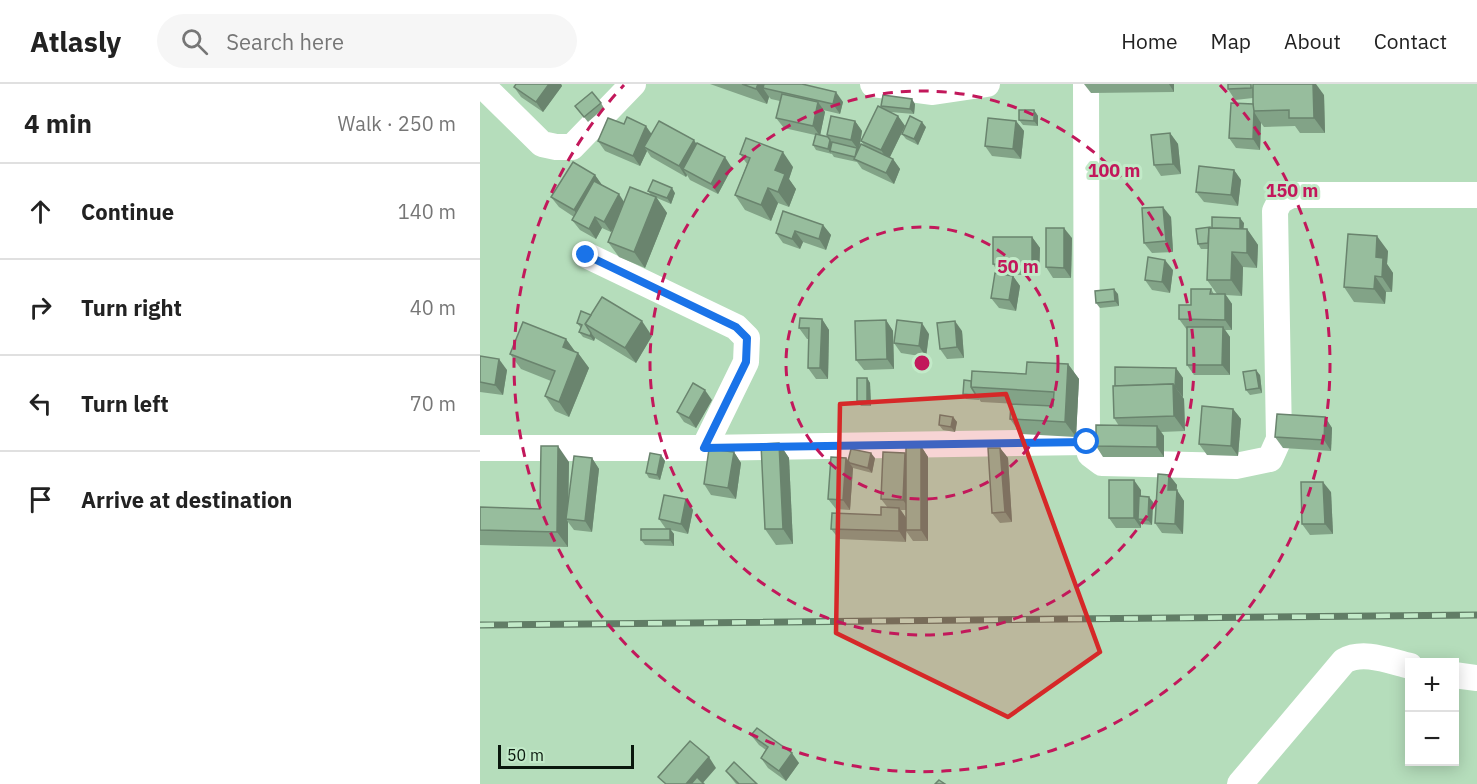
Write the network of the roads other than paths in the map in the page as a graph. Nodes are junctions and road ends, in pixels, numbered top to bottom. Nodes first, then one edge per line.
1 (481, 84) edge
2 (633, 84) edge
3 (873, 84) edge
4 (987, 84) edge
5 (1086, 84) edge
6 (1477, 195) edge
7 (586, 255) dead end
8 (1087, 442) junction
9 (480, 448) edge
10 (704, 448) junction
11 (1405, 665) edge
12 (1459, 676) edge
13 (1477, 678) edge
14 (1240, 784) edge

1 - 2 street
3 - 4 street
5 - 8 street
6 - 8 street
7 - 10 street
8 - 10 street
9 - 10 street
11 - 14 street
12 - 13 street

